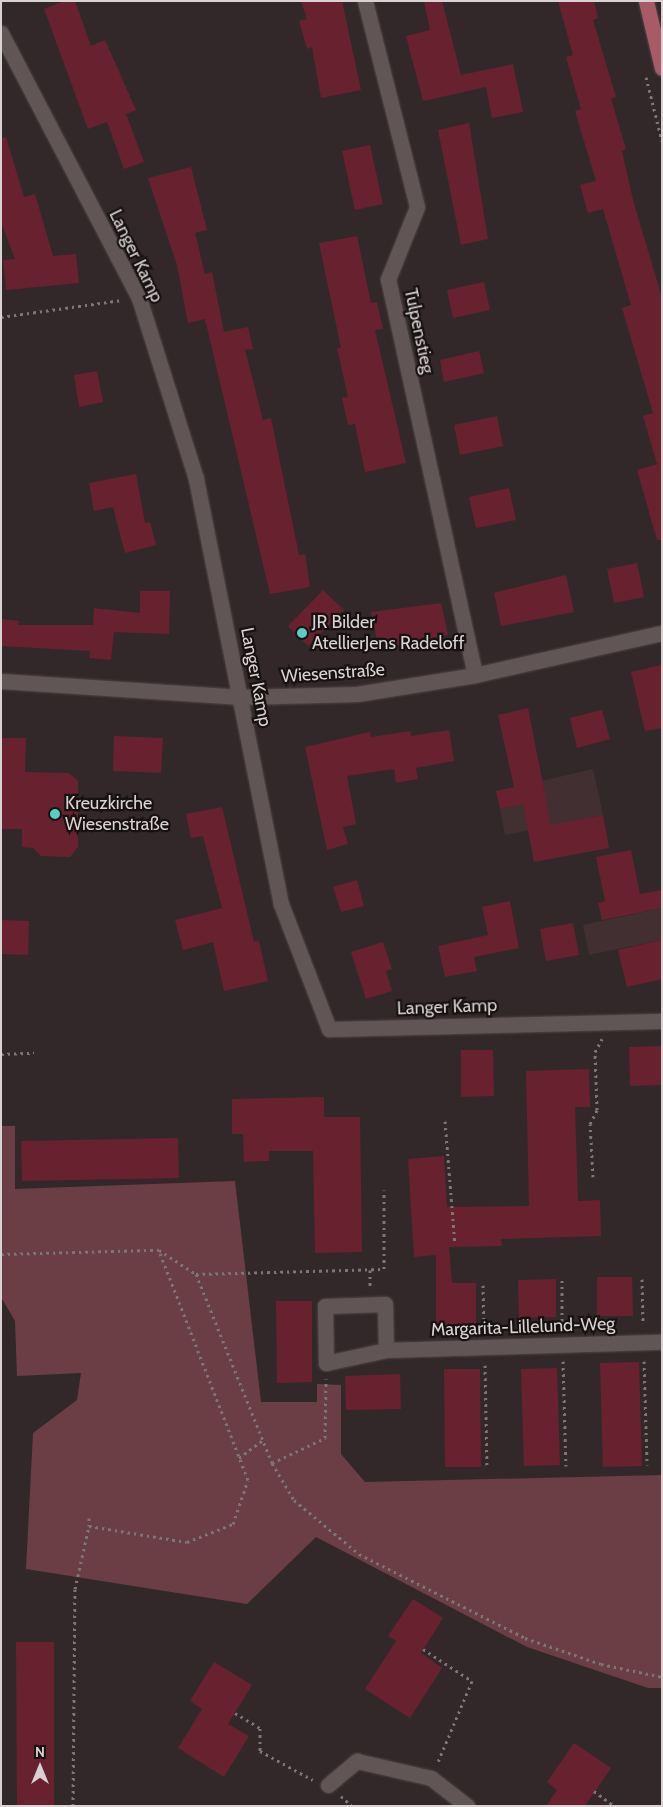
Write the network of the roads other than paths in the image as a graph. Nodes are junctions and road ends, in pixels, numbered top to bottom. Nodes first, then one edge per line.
1 (365, 1) edge
2 (646, 1) edge
3 (1, 33) edge
4 (662, 68) edge
5 (662, 633) edge
6 (475, 675) junction
7 (1, 680) edge
8 (241, 697) junction
9 (662, 1021) edge
10 (662, 1342) edge
11 (386, 1350) junction
12 (328, 1785) road end
13 (466, 1806) edge

1 - 6 street, Tulpenstieg
2 - 4 main road
3 - 8 street, Langer Kamp
5 - 6 street, Wiesenstraße
6 - 8 street, Wiesenstraße
7 - 8 street, Wiesenstraße
8 - 9 street, Langer Kamp
10 - 11 street, Margarita-Lillelund-Weg
11 - 11 street, Margarita-Lillelund-Weg
12 - 13 street

